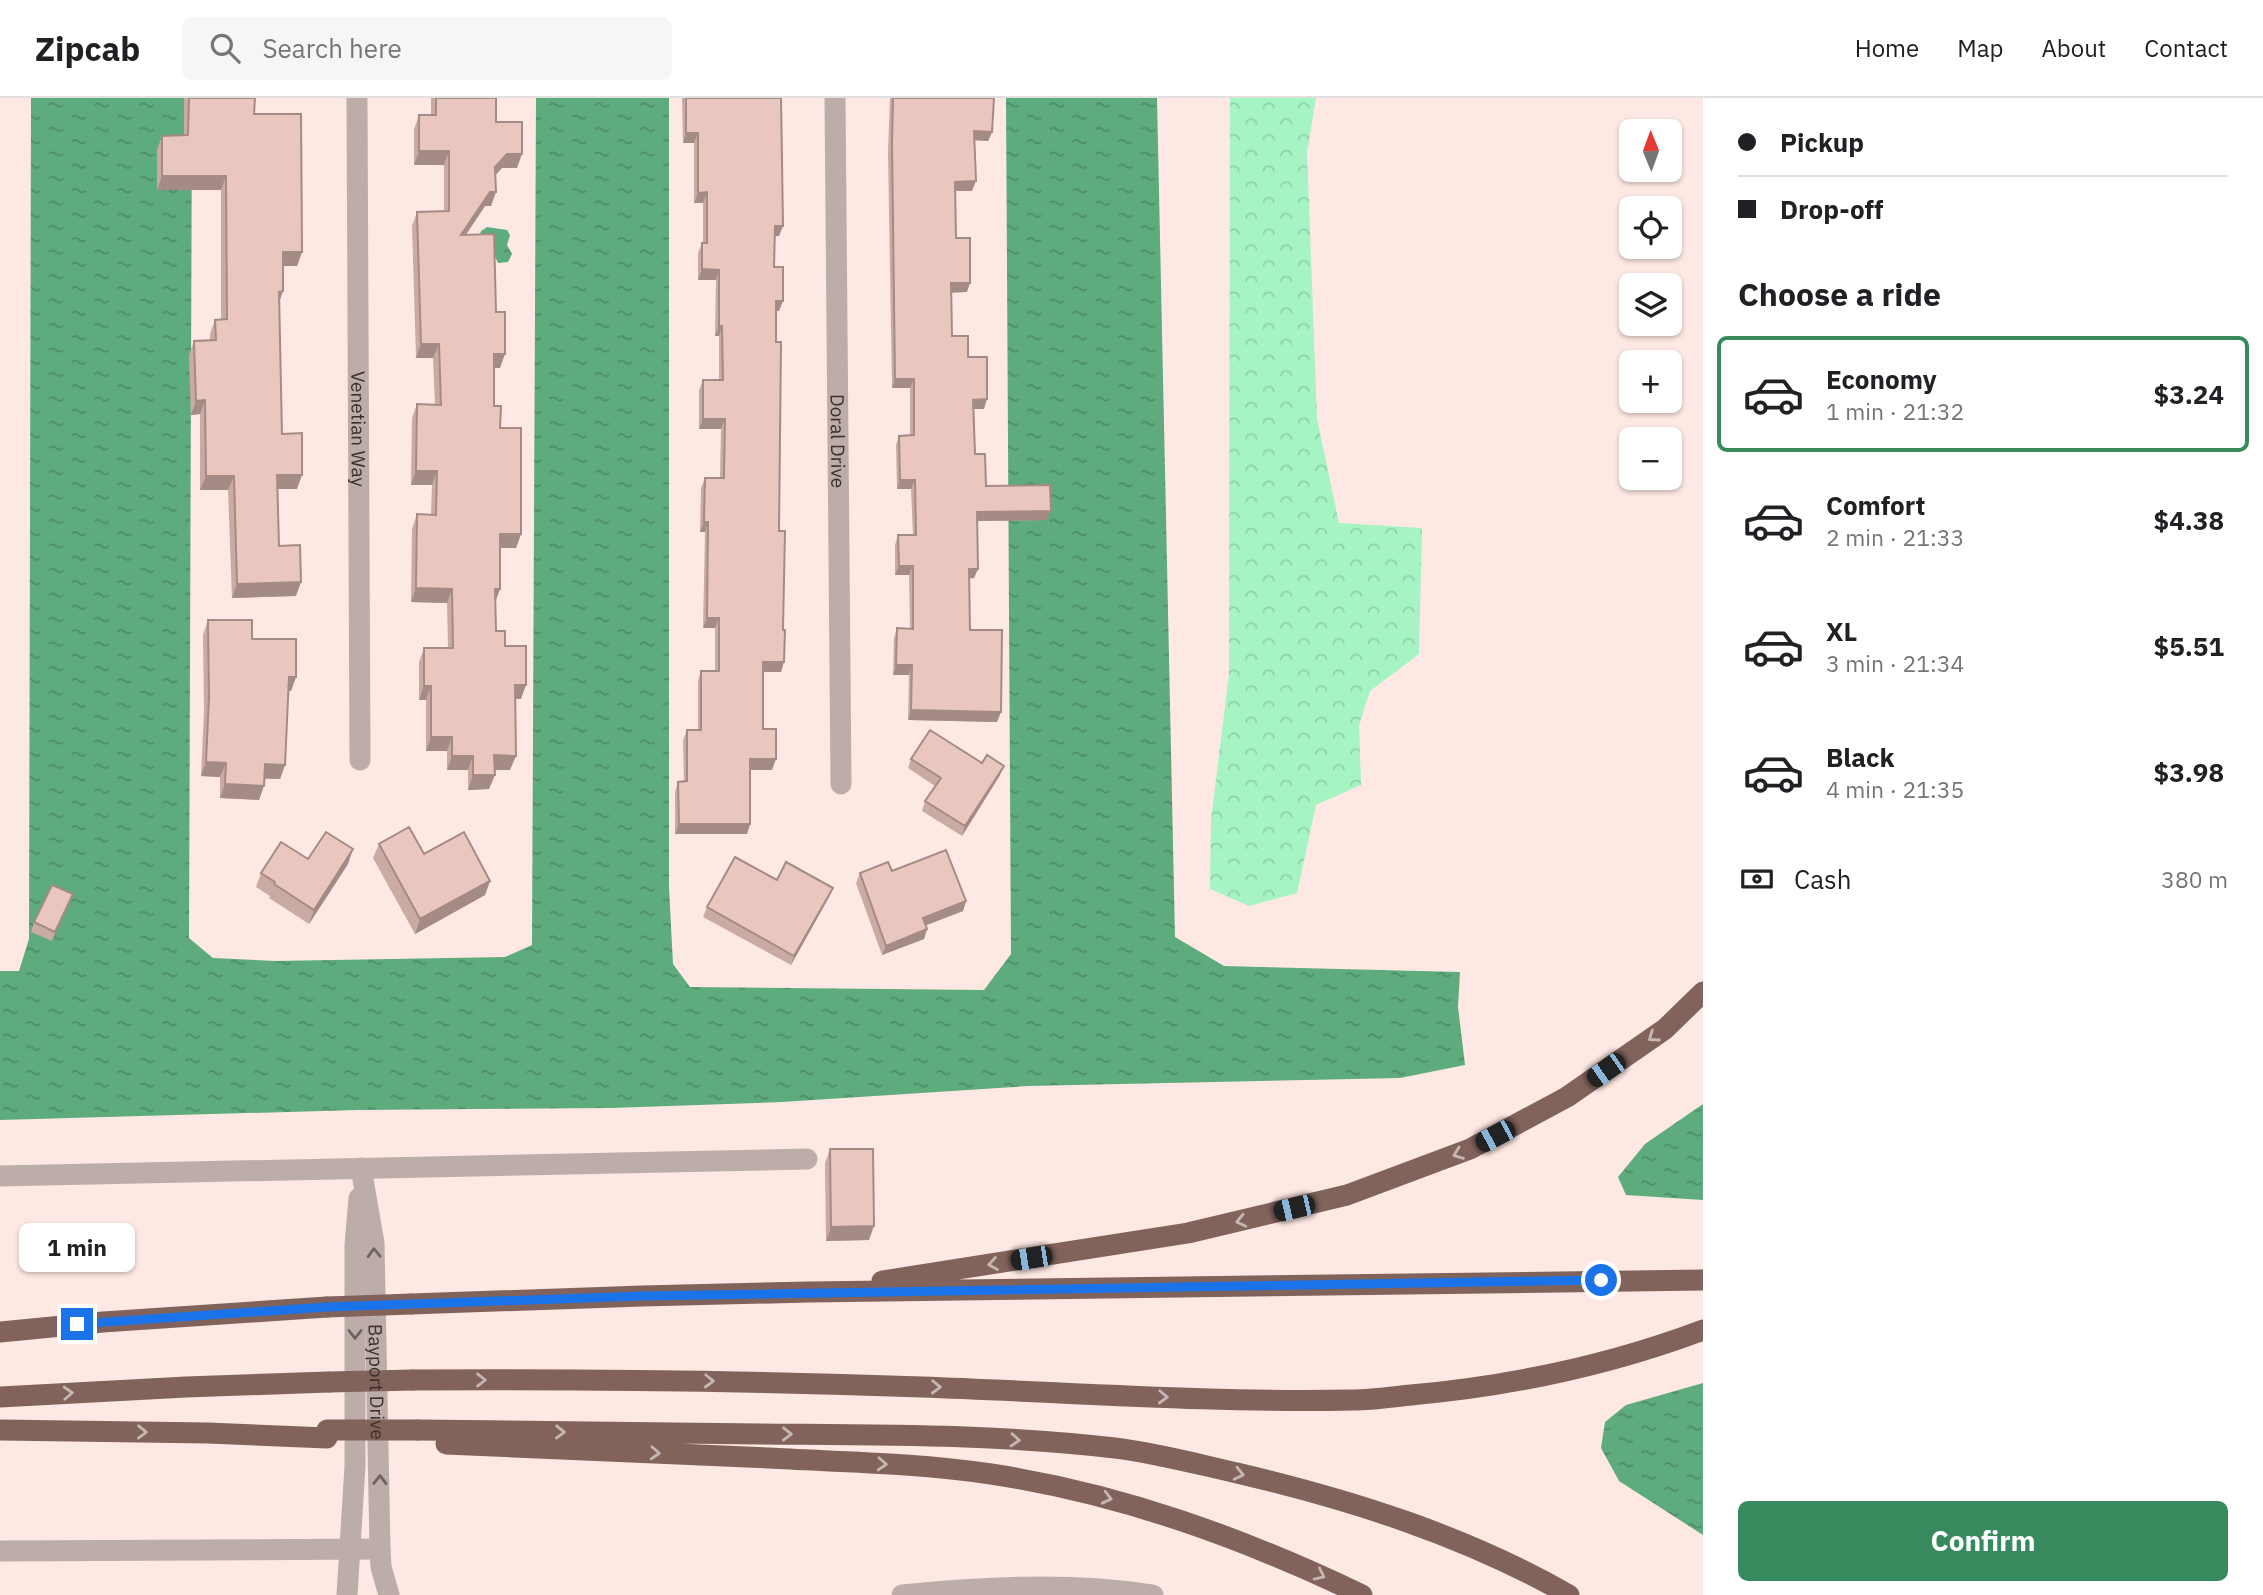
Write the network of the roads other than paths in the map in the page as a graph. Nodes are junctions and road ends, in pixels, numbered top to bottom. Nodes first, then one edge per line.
1 (357, 98) edge
2 (835, 98) edge
3 (360, 760) dead end
4 (841, 784) dead end
5 (1703, 992) edge
6 (807, 1159) dead end
7 (361, 1168) junction
8 (0, 1176) edge
9 (1703, 1280) edge
10 (808, 1292) junction
11 (1703, 1329) edge
12 (0, 1332) edge
13 (0, 1397) edge
14 (0, 1430) edge
15 (417, 1436) junction
16 (348, 1549) junction
17 (380, 1549) junction
18 (0, 1551) edge
19 (346, 1595) edge
20 (389, 1595) edge
21 (902, 1595) edge
22 (1153, 1595) edge
23 (1362, 1595) edge
24 (1569, 1595) edge

1 - 3 street, Venetian Way
2 - 4 street, Doral Drive
5 -> 10 highway
6 - 7 street
7 - 8 street
7 -> 16 street, Bayport Drive
17 -> 7 street, Bayport Drive
9 - 10 highway
10 - 12 highway, bridge
13 -> 11 highway, bridge
14 -> 15 highway, bridge
15 -> 23 highway
15 -> 24 highway
16 - 17 street
16 - 18 street
16 - 19 street, Bayport Drive
17 - 20 street, Bayport Drive
21 - 22 street

